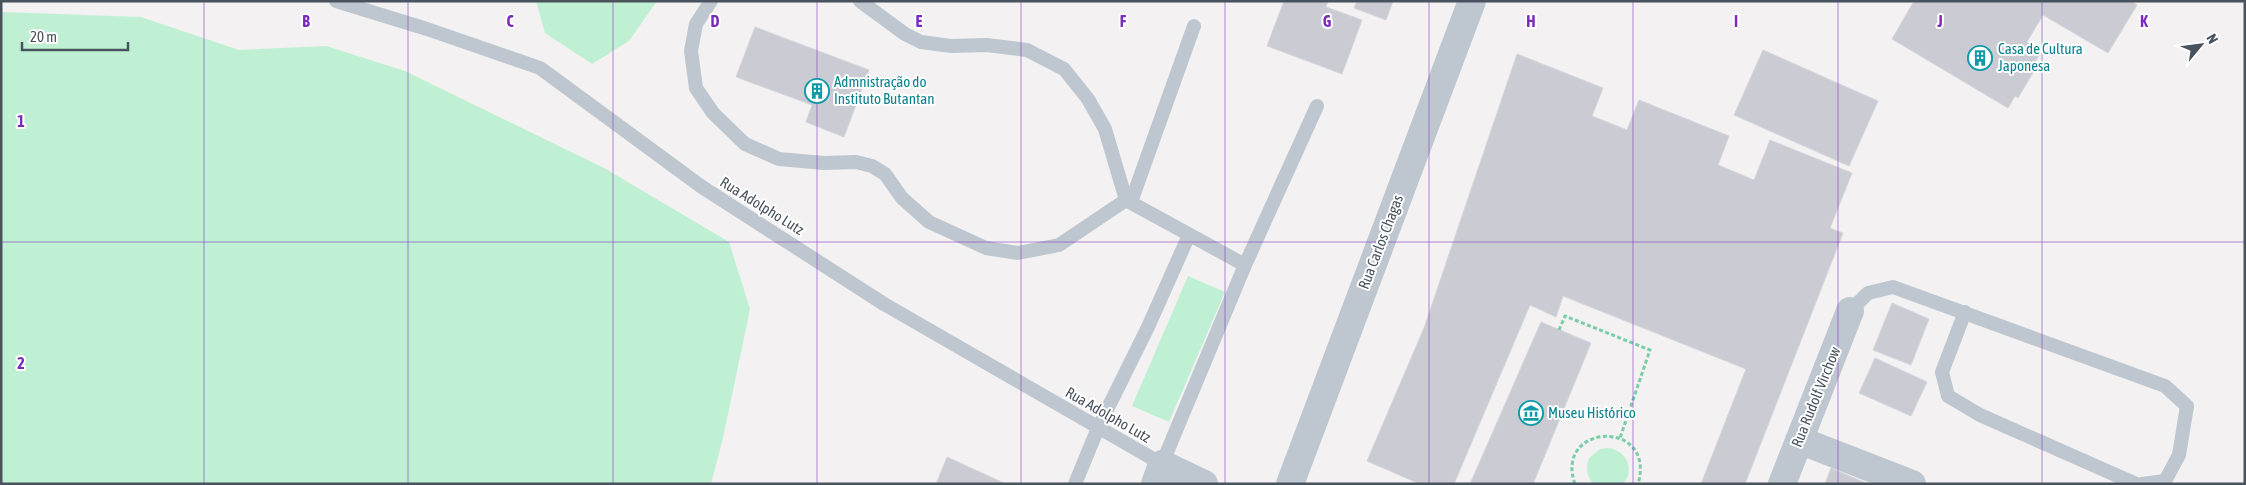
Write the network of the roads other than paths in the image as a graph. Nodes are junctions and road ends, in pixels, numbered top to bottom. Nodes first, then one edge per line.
1 (336, 1) edge
2 (711, 1) edge
3 (860, 1) edge
4 (1472, 1) edge
5 (1194, 26) dead end
6 (1317, 106) dead end
7 (1128, 201) junction
8 (1189, 235) junction
9 (1245, 265) junction
10 (1850, 311) joint
11 (1965, 312) junction
12 (1098, 428) junction
13 (1799, 440) junction
14 (1158, 474) edge
15 (1075, 484) edge
16 (1204, 484) edge
17 (1290, 484) edge
18 (1782, 484) edge
19 (1912, 484) edge
20 (2136, 484) edge
21 (2142, 484) edge

1 - 12 lane, Rua Adolpho Lutz
2 - 7 lane
3 - 7 lane
4 - 17 street, Rua Carlos Chagas
5 - 7 lane
6 - 9 lane
7 - 8 lane
8 - 9 lane
8 - 12 lane
9 - 14 lane
10 - 11 lane
10 - 13 street, Rua Rudolf Virchow
11 - 20 lane
11 - 21 lane
12 - 14 lane, Rua Adolpho Lutz
12 - 15 lane
13 - 18 street, Rua Rudolf Virchow
13 - 19 street
14 - 16 street

